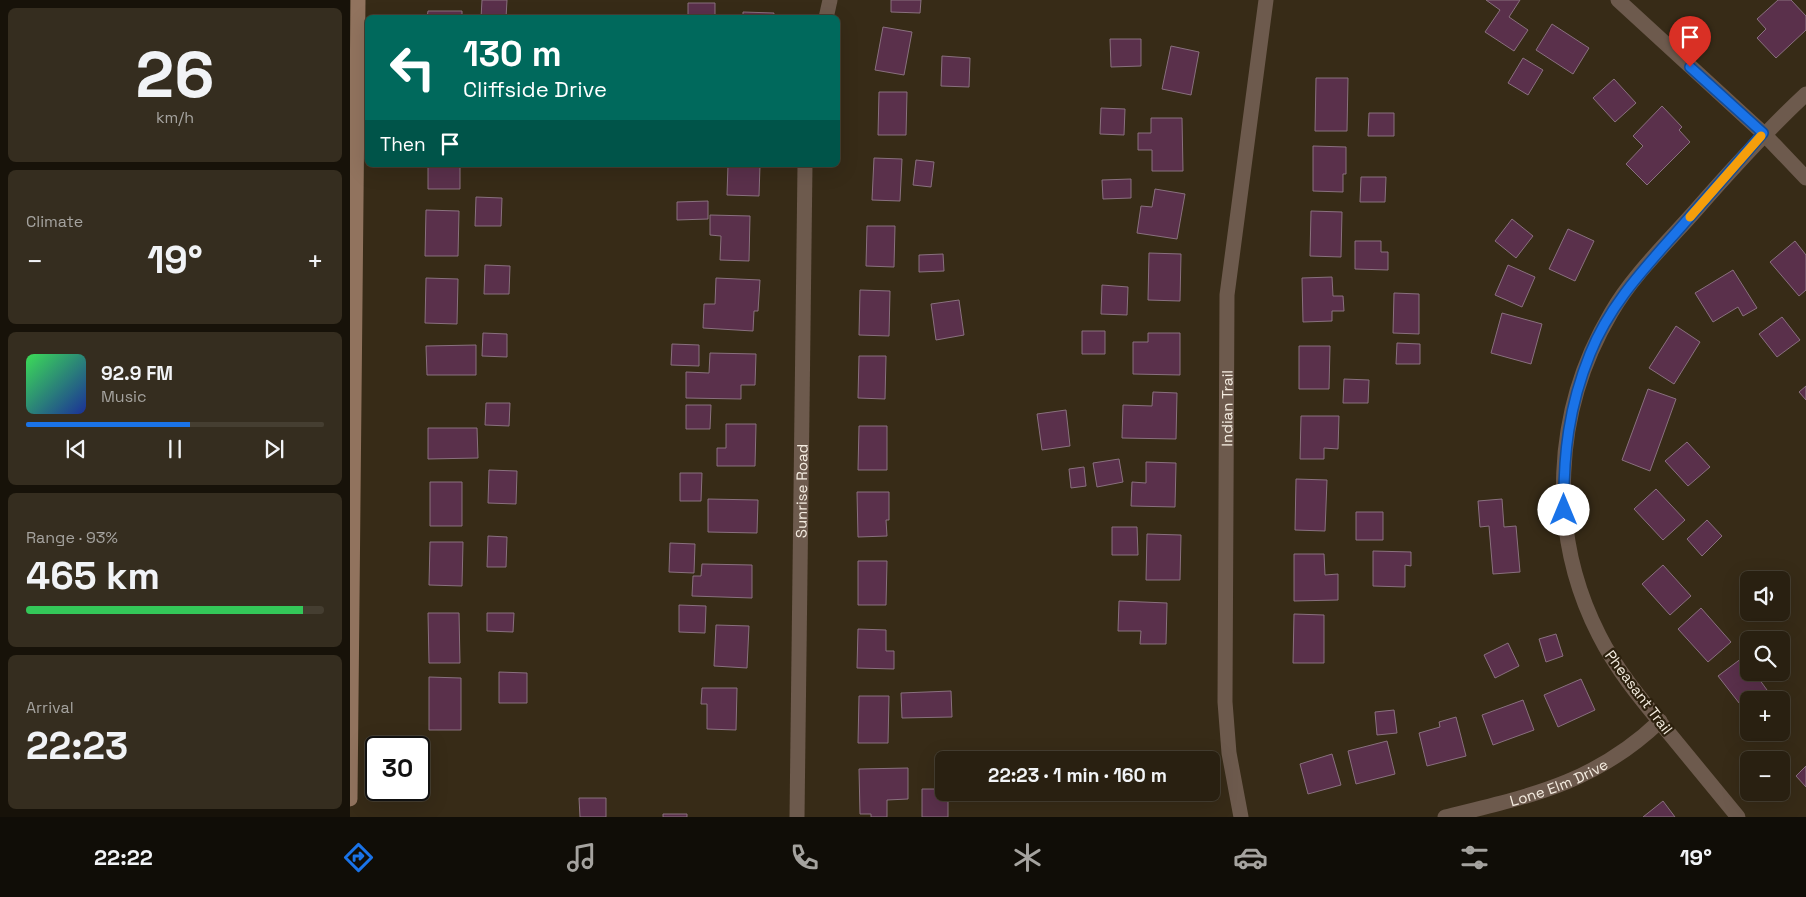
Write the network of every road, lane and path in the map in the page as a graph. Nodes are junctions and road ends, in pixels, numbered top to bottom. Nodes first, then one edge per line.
1 (358, 0) edge
2 (830, 0) edge
3 (1266, 0) edge
4 (1618, 0) edge
5 (827, 15) edge
6 (1806, 94) edge
7 (1763, 133) junction
8 (805, 167) edge
9 (1806, 178) edge
10 (353, 282) edge
11 (351, 601) edge
12 (1660, 721) junction
13 (350, 799) edge
14 (797, 817) edge
15 (1242, 817) edge
16 (1444, 817) edge
17 (1738, 817) edge

1 - 10 street
2 - 5 street
3 - 15 street, Indian Trail
4 - 7 street
6 - 7 street, Pheasant Trail
7 - 9 street
7 - 12 street, Pheasant Trail
8 - 14 street, Sunrise Road
10 - 11 street
11 - 13 street
12 - 16 street, Lone Elm Drive
12 - 17 street, Pheasant Trail

